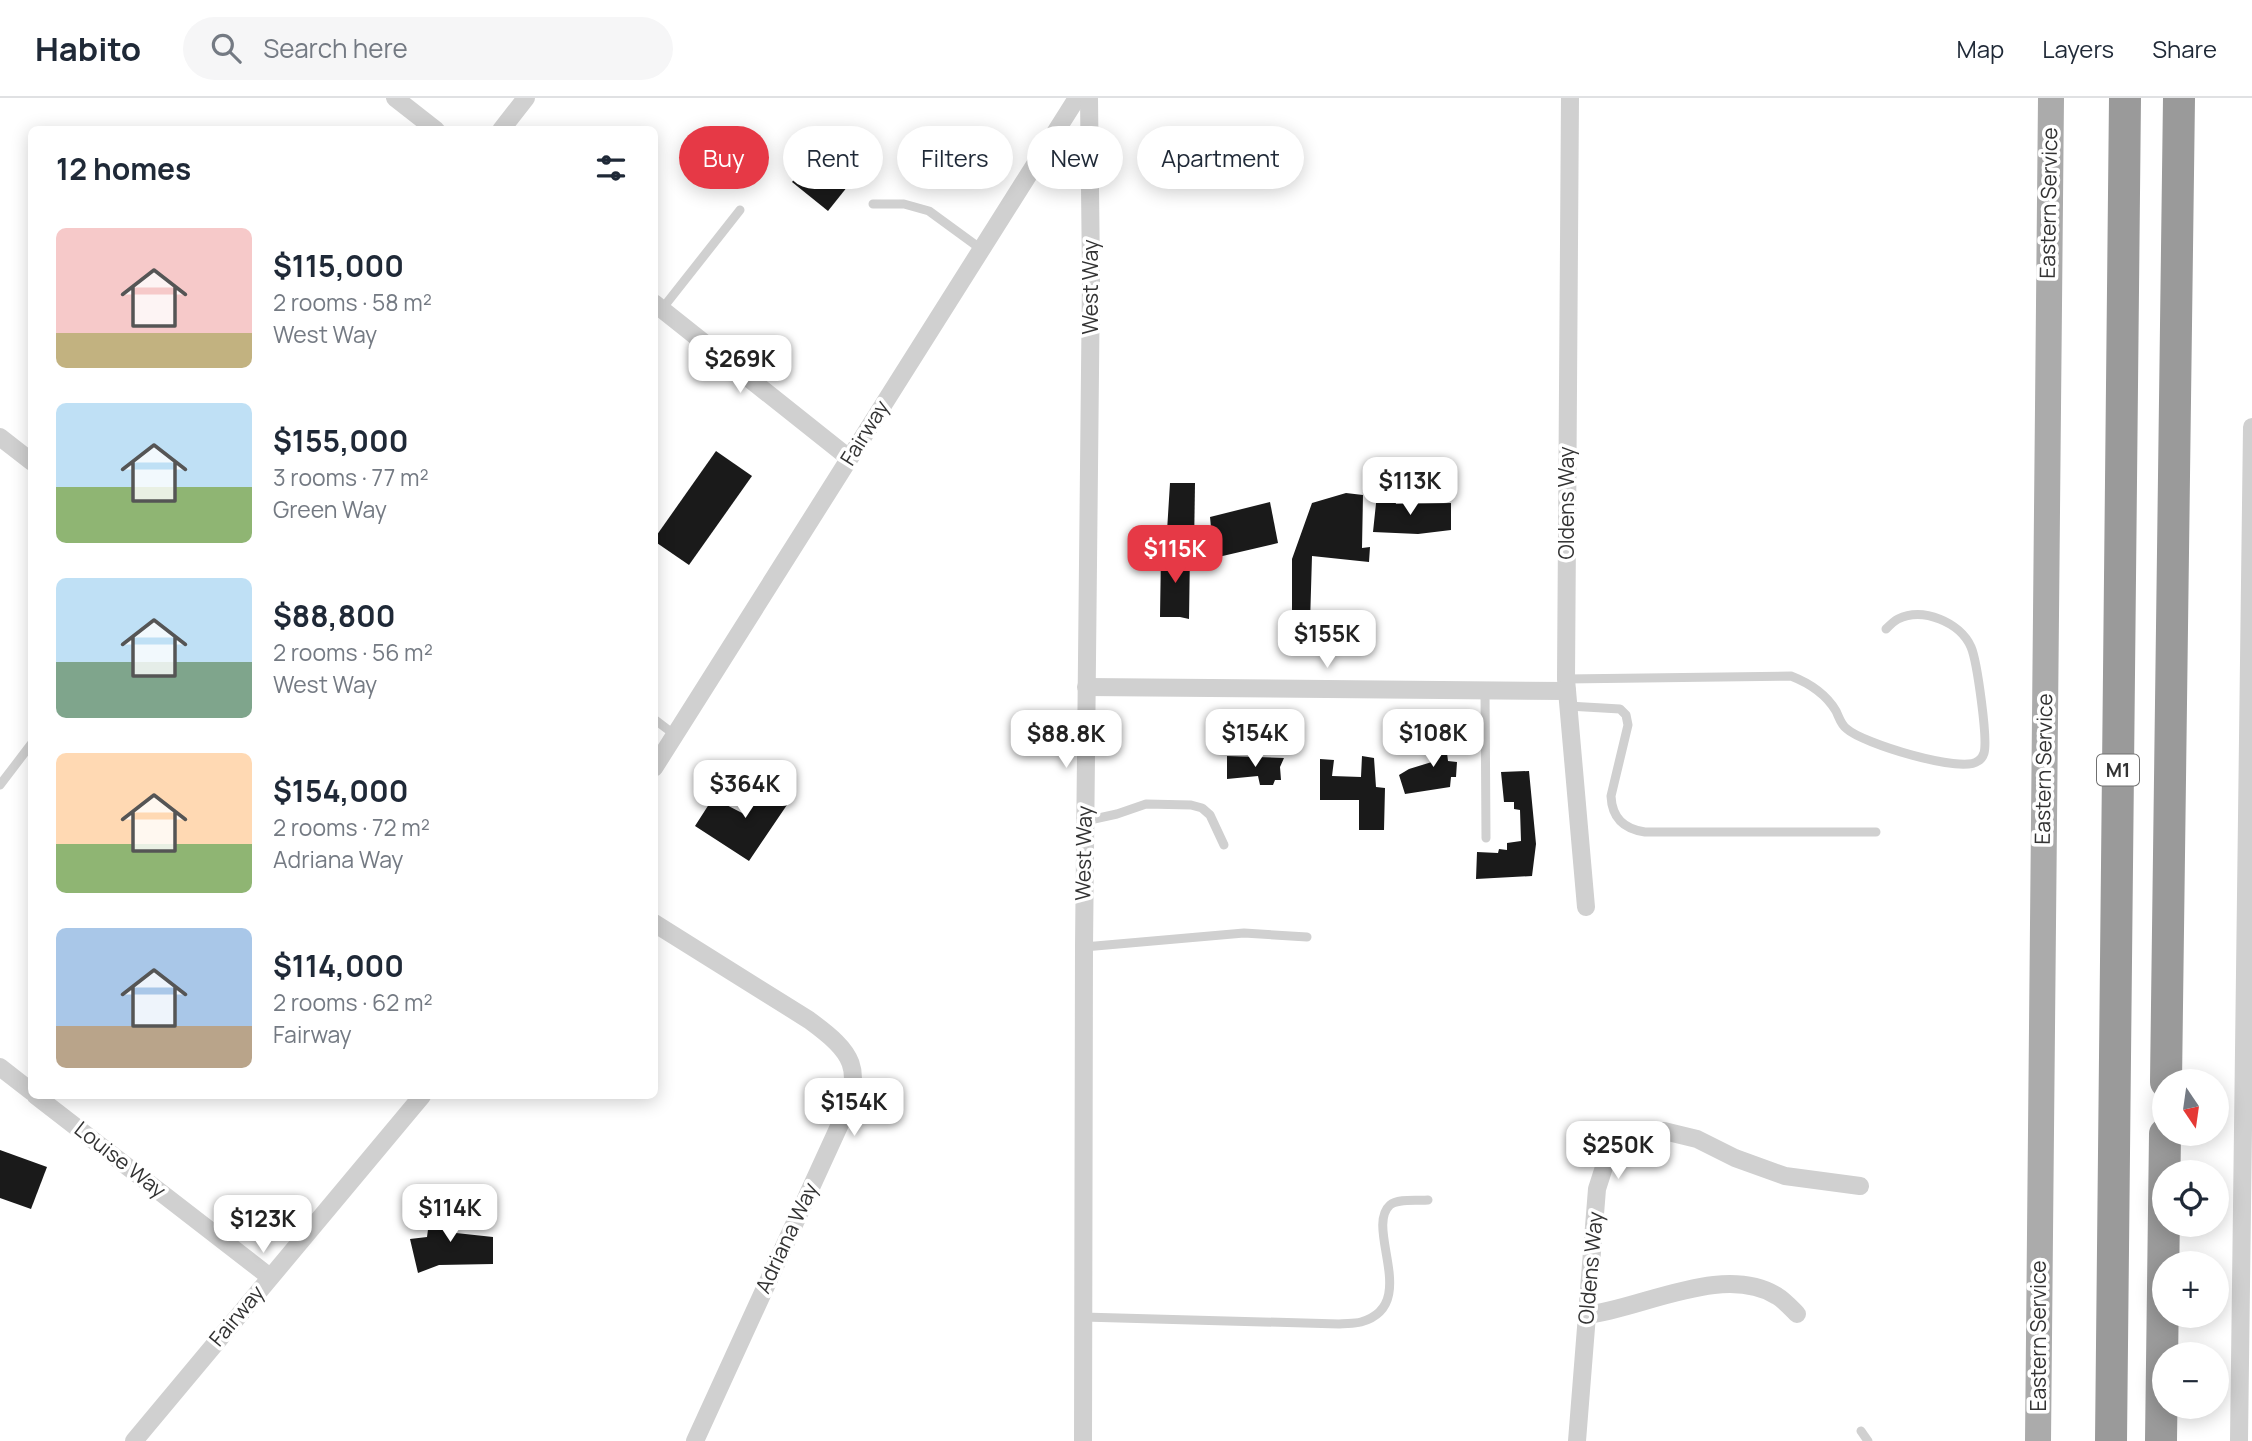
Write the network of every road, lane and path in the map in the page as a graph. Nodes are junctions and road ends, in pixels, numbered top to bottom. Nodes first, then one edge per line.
1 (395, 98) edge
2 (526, 98) edge
3 (1077, 98) edge
4 (1089, 98) edge
5 (1570, 98) edge
6 (2051, 98) edge
7 (2125, 98) edge
8 (2179, 98) edge
9 (431, 126) edge
10 (504, 126) edge
11 (873, 204) dead end
12 (740, 210) dead end
13 (981, 249) junction
14 (658, 306) edge
15 (2252, 427) edge
16 (0, 437) edge
17 (849, 458) junction
18 (28, 459) edge
19 (1886, 629) dead end
20 (1087, 687) junction
21 (1485, 690) junction
22 (1567, 692) junction
23 (658, 722) edge
24 (675, 735) junction
25 (28, 748) edge
26 (658, 762) edge
27 (0, 785) edge
28 (1085, 821) junction
29 (1876, 832) dead end
30 (1486, 838) dead end
31 (1224, 845) dead end
32 (1586, 907) dead end
33 (658, 926) edge
34 (1307, 937) dead end
35 (1084, 947) junction
36 (0, 1067) edge
37 (2166, 1069) edge
38 (28, 1089) edge
39 (40, 1099) edge
40 (419, 1099) edge
41 (2165, 1146) edge
42 (1860, 1186) dead end
43 (1428, 1200) dead end
44 (270, 1277) junction
45 (1797, 1314) dead end
46 (1587, 1315) junction
47 (1082, 1317) junction
48 (1861, 1431) dead end
49 (134, 1441) edge
50 (695, 1441) edge
51 (1083, 1441) edge
52 (1577, 1441) edge
53 (1867, 1441) edge
54 (2038, 1441) edge
55 (2111, 1441) edge
56 (2161, 1441) edge
57 (2239, 1441) edge

1 - 9 street
2 - 10 street
3 - 13 street, Fairway
4 - 20 street, West Way
5 - 22 street, Oldens Way
6 - 54 main road, Eastern Service
7 - 55 highway, M1
8 - 37 highway, M1
11 - 13 lane
12 - 14 lane
13 - 17 street, Fairway
14 - 17 street
15 - 57 street
16 - 18 street
17 - 24 street, Fairway
19 - 22 lane
20 - 21 street
20 - 28 street, West Way
21 - 22 street
21 - 30 lane
22 - 29 lane
22 - 32 street, Oldens Way
23 - 24 lane
24 - 26 street, Fairway
25 - 27 lane
28 - 31 lane
28 - 35 street, West Way
33 - 50 street, Adriana Way
34 - 35 lane
35 - 47 street, West Way
36 - 38 street
39 - 44 street, Louise Way
40 - 44 street, Fairway
41 - 56 highway
42 - 46 street, Oldens Way
43 - 47 lane
44 - 49 street, Fairway
45 - 46 street
46 - 52 street, Oldens Way
47 - 51 street, West Way
48 - 53 lane

